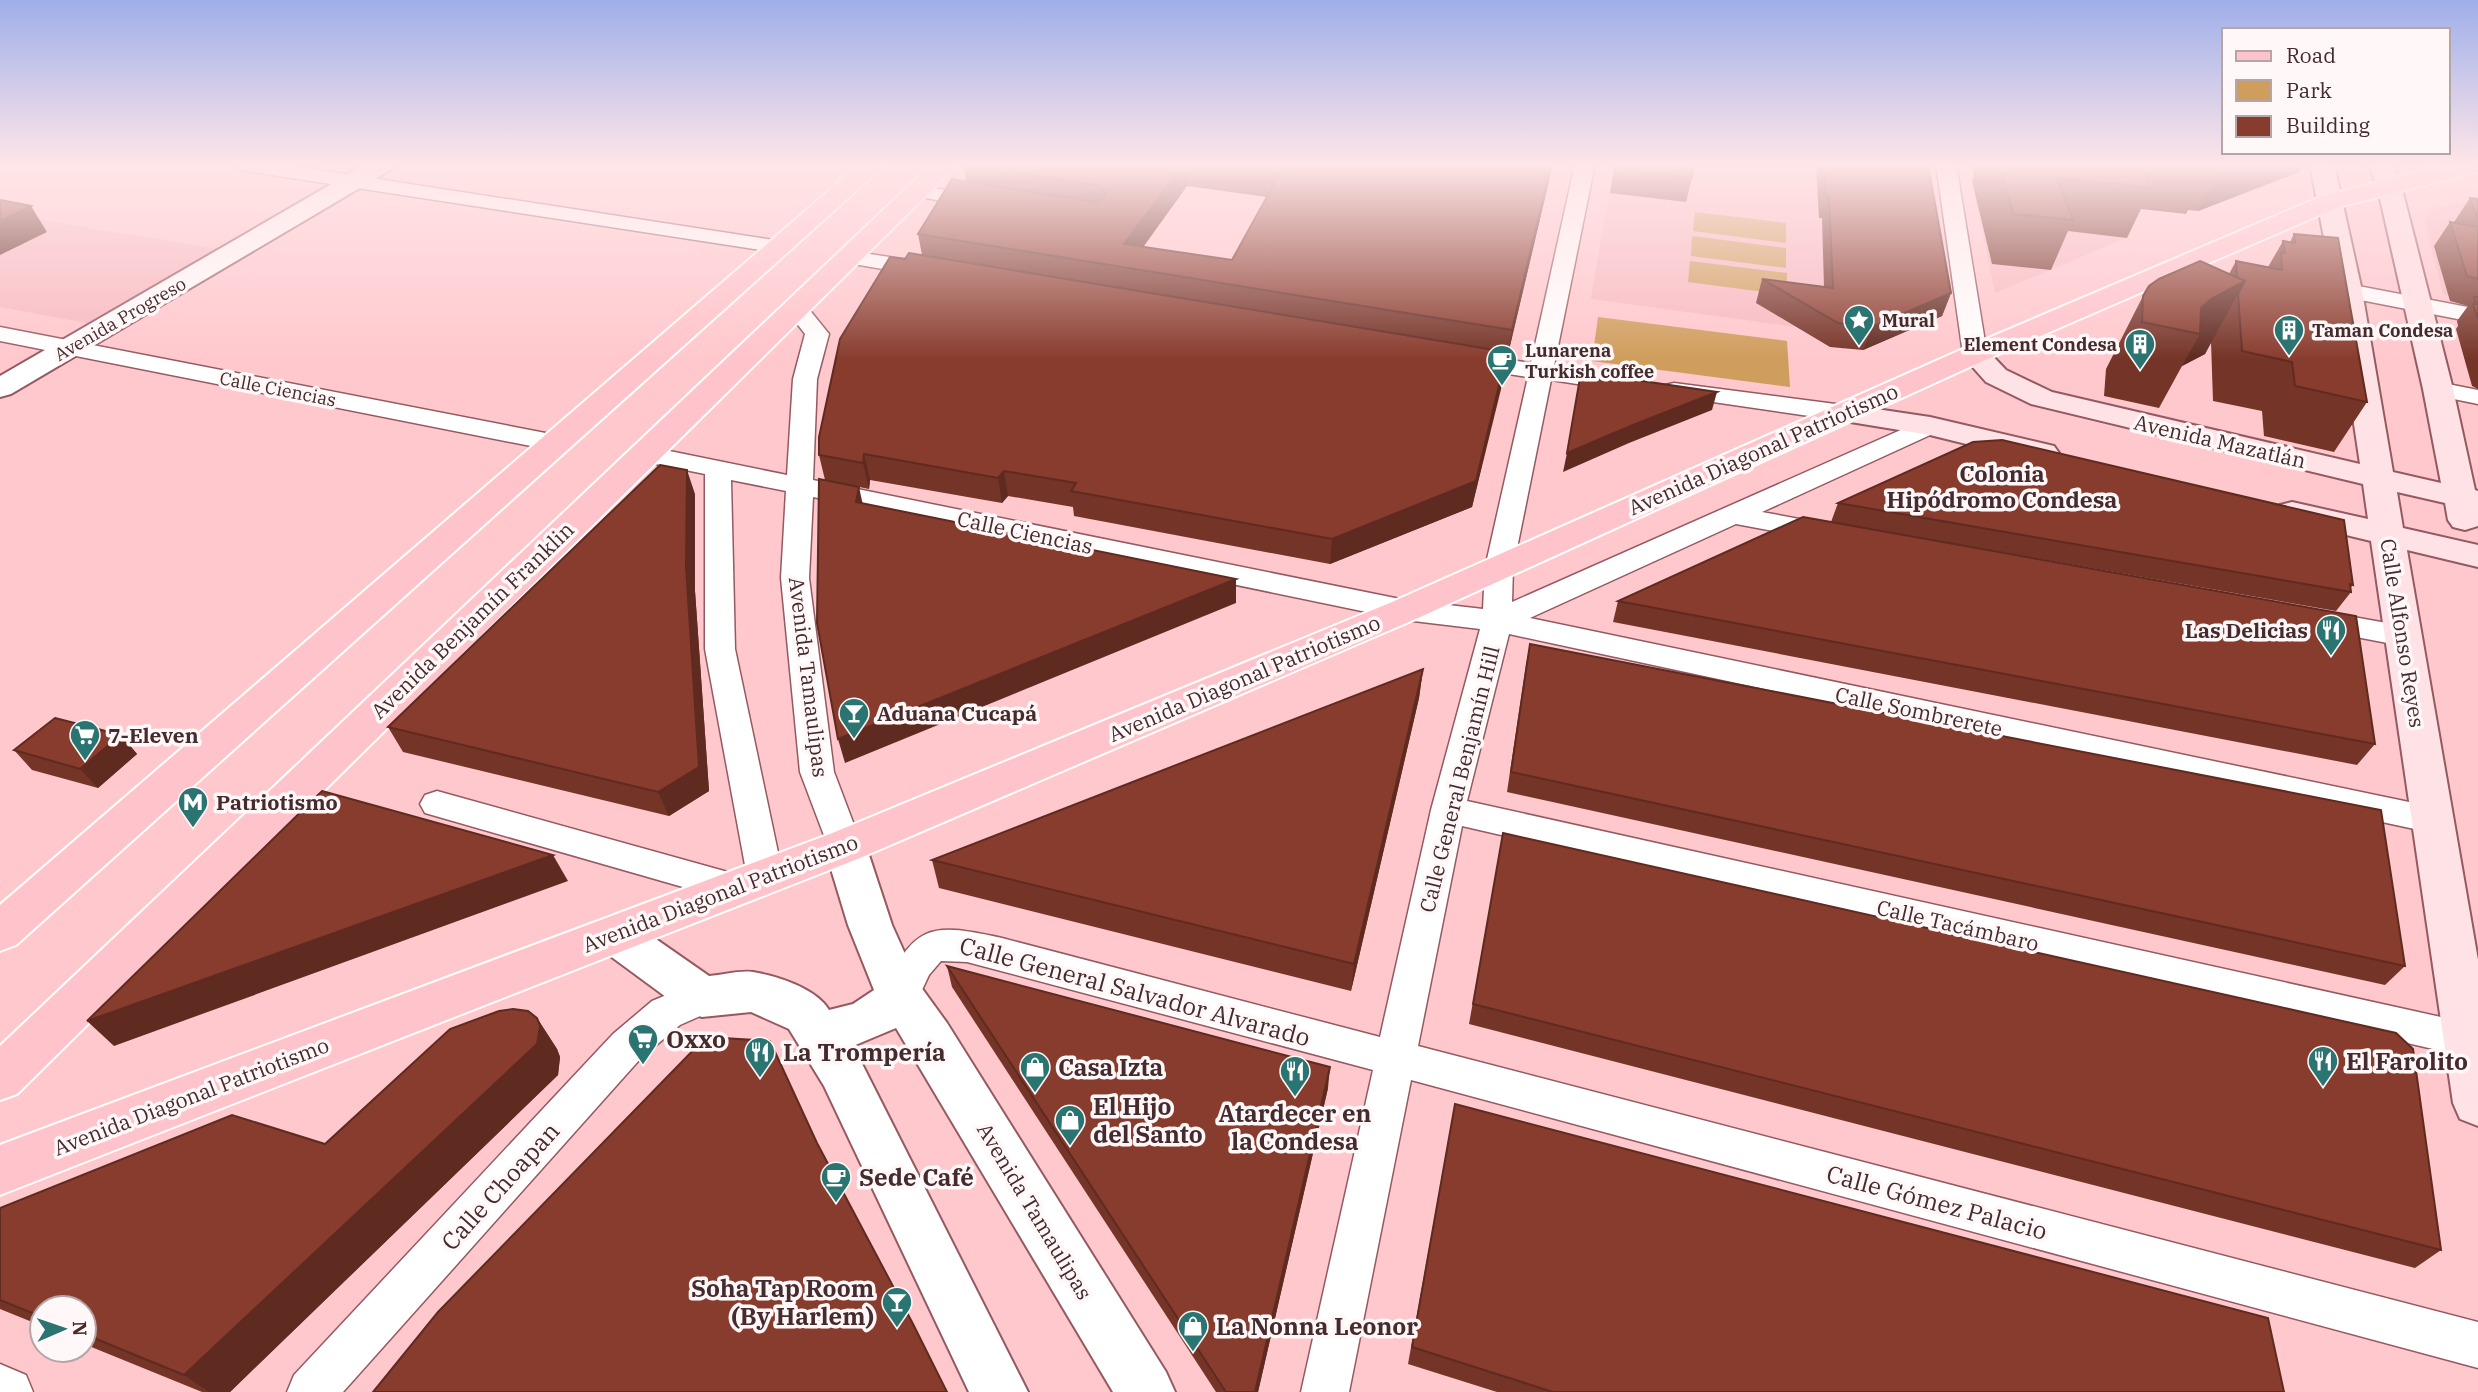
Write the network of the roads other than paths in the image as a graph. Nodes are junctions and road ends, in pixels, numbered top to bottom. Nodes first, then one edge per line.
1 (274, 229) edge
2 (664, 229) edge
3 (800, 229) edge
4 (879, 229) edge
5 (1571, 229) edge
6 (1955, 229) edge
7 (2266, 229) edge
8 (2335, 229) edge
9 (2399, 229) edge
10 (780, 247) junction
11 (850, 257) junction
12 (947, 273) edge
13 (2348, 291) junction
14 (2418, 305) junction
15 (796, 308) junction
16 (2478, 316) edge
17 (0, 334) edge
18 (69, 348) junction
19 (1975, 354) junction
20 (1435, 355) edge
21 (1541, 373) junction
22 (0, 388) edge
23 (2438, 389) junction
24 (2478, 397) edge
25 (1843, 413) junction
26 (1930, 426) junction
27 (556, 443) junction
28 (645, 454) junction
29 (2078, 461) edge
30 (718, 469) junction
31 (2378, 479) junction
32 (801, 486) junction
33 (2469, 499) edge
34 (2266, 506) edge
35 (1733, 515) junction
36 (2387, 535) junction
37 (1856, 537) edge
38 (2476, 564) edge
39 (1499, 568) junction
40 (1405, 610) junction
41 (2294, 616) edge
42 (1497, 621) junction
43 (2403, 636) junction
44 (437, 804) dead end
45 (1448, 810) junction
46 (2433, 820) junction
47 (845, 846) junction
48 (750, 882) junction
49 (0, 932) edge
50 (614, 934) junction
51 (901, 995) junction
52 (702, 997) junction
53 (819, 1033) junction
54 (2468, 1040) junction
55 (1395, 1060) junction
56 (0, 1078) edge
57 (2478, 1103) edge
58 (0, 1170) edge
59 (2478, 1345) edge
60 (0, 1388) edge
61 (9, 1392) edge
62 (311, 1392) edge
63 (999, 1392) edge
64 (1146, 1392) edge
65 (1325, 1392) edge

1 - 18 street, Avenida Progreso
2 - 10 street
3 - 10 main road
4 - 11 main road, Avenida Benjamín Franklin
5 - 21 street, Calle General Benjamín Hill
6 - 19 street
7 - 19 main road, Avenida Diagonal Patriotismo
8 - 13 main road, Calle Alfonso Reyes
9 - 14 main road
10 - 27 main road
11 - 12 street
11 - 15 main road, Avenida Benjamín Franklin
13 - 14 street
13 - 31 main road, Calle Alfonso Reyes
14 - 16 street
14 - 23 main road
15 - 28 main road, Avenida Benjamín Franklin
15 - 32 street, Avenida Tamaulipas
17 - 18 street, Calle Ciencias
18 - 22 street, Avenida Progreso
18 - 27 street, Calle Ciencias
19 - 25 main road, Avenida Diagonal Patriotismo
19 - 31 main road, Avenida Mazatlán
20 - 21 street
21 - 25 street
21 - 39 street, Calle General Benjamín Hill
23 - 24 street
23 - 33 main road
25 - 26 main road
25 - 39 main road, Avenida Diagonal Patriotismo
26 - 29 main road
26 - 35 street
27 - 49 main road
28 - 30 street, Calle Ciencias
28 - 56 main road, Avenida Benjamín Franklin
30 - 32 street, Calle Ciencias
30 - 48 street
31 - 33 main road, Avenida Mazatlán
31 - 36 main road, Calle Alfonso Reyes
32 - 40 street, Calle Ciencias
32 - 47 street, Avenida Tamaulipas
33 - 38 main road
34 - 36 main road
35 - 37 street
35 - 42 street
36 - 38 main road
36 - 43 main road, Calle Alfonso Reyes
39 - 40 main road, Avenida Diagonal Patriotismo
39 - 42 street, Calle General Benjamín Hill
40 - 42 street, Calle Sombrerete
40 - 47 main road, Avenida Diagonal Patriotismo
41 - 43 street
42 - 45 street, Calle General Benjamín Hill
42 - 46 street, Calle Sombrerete
43 - 46 main road, Calle Alfonso Reyes
44 - 48 street
45 - 54 street, Calle Tacámbaro
45 - 55 street, Calle General Benjamín Hill
46 - 54 main road, Calle Alfonso Reyes
47 - 48 main road, Avenida Diagonal Patriotismo
47 - 51 street, Avenida Tamaulipas
48 - 50 main road, Avenida Diagonal Patriotismo
50 - 52 street
50 - 58 main road, Avenida Diagonal Patriotismo
51 - 53 street
51 - 55 street, Calle General Salvador Alvarado
51 - 64 street, Avenida Tamaulipas
52 - 53 street
52 - 62 street, Calle Choapan
53 - 63 street
54 - 57 main road, Calle Alfonso Reyes
55 - 59 street, Calle Gómez Palacio
55 - 65 street, Calle General Benjamín Hill
60 - 61 street

